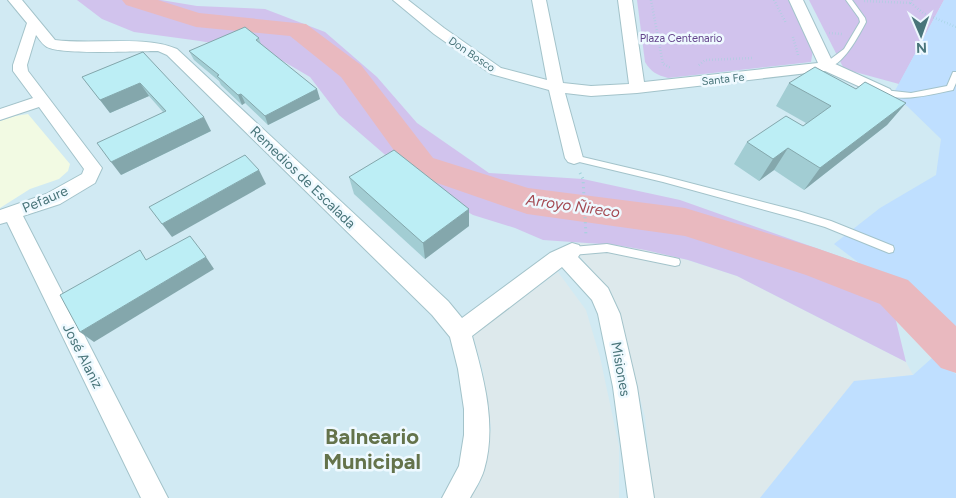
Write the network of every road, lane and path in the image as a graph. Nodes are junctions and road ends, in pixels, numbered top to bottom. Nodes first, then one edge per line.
1 (15, 0) edge
2 (400, 0) edge
3 (540, 0) edge
4 (625, 0) edge
5 (651, 0) edge
6 (774, 0) edge
7 (796, 0) edge
8 (849, 0) edge
9 (863, 0) edge
10 (911, 2) edge
11 (34, 21) junction
12 (956, 27) edge
13 (798, 56) dead end
14 (761, 58) dead end
15 (828, 66) junction
16 (696, 67) dead end
17 (674, 69) dead end
18 (956, 74) edge
19 (556, 87) junction
20 (637, 88) junction
21 (884, 92) joint
22 (42, 100) junction
23 (0, 115) edge
24 (574, 158) joint
25 (583, 179) dead end
26 (6, 215) edge
27 (586, 225) dead end
28 (889, 249) dead end
29 (568, 253) junction
30 (675, 262) dead end
31 (460, 332) junction
32 (155, 498) edge
33 (455, 498) edge
34 (641, 498) edge

1 - 11 street, Remedios de Escalada
2 - 19 street, Don Bosco
3 - 19 street
4 - 20 street
5 - 17 path
6 - 13 path
7 - 15 street
8 - 15 lane
9 - 10 path
10 - 12 path
11 - 22 street
11 - 31 street, Remedios de Escalada
14 - 16 path
15 - 20 street, Santa Fe
15 - 21 street
18 - 21 lane
19 - 20 street, Santa Fe
19 - 24 street
22 - 23 street
22 - 26 street, Pefaure
24 - 28 lane
25 - 27 path
26 - 32 street, José Alaniz
29 - 30 lane
29 - 31 street
29 - 34 street, Misiones
31 - 33 street, Remedios de Escalada

